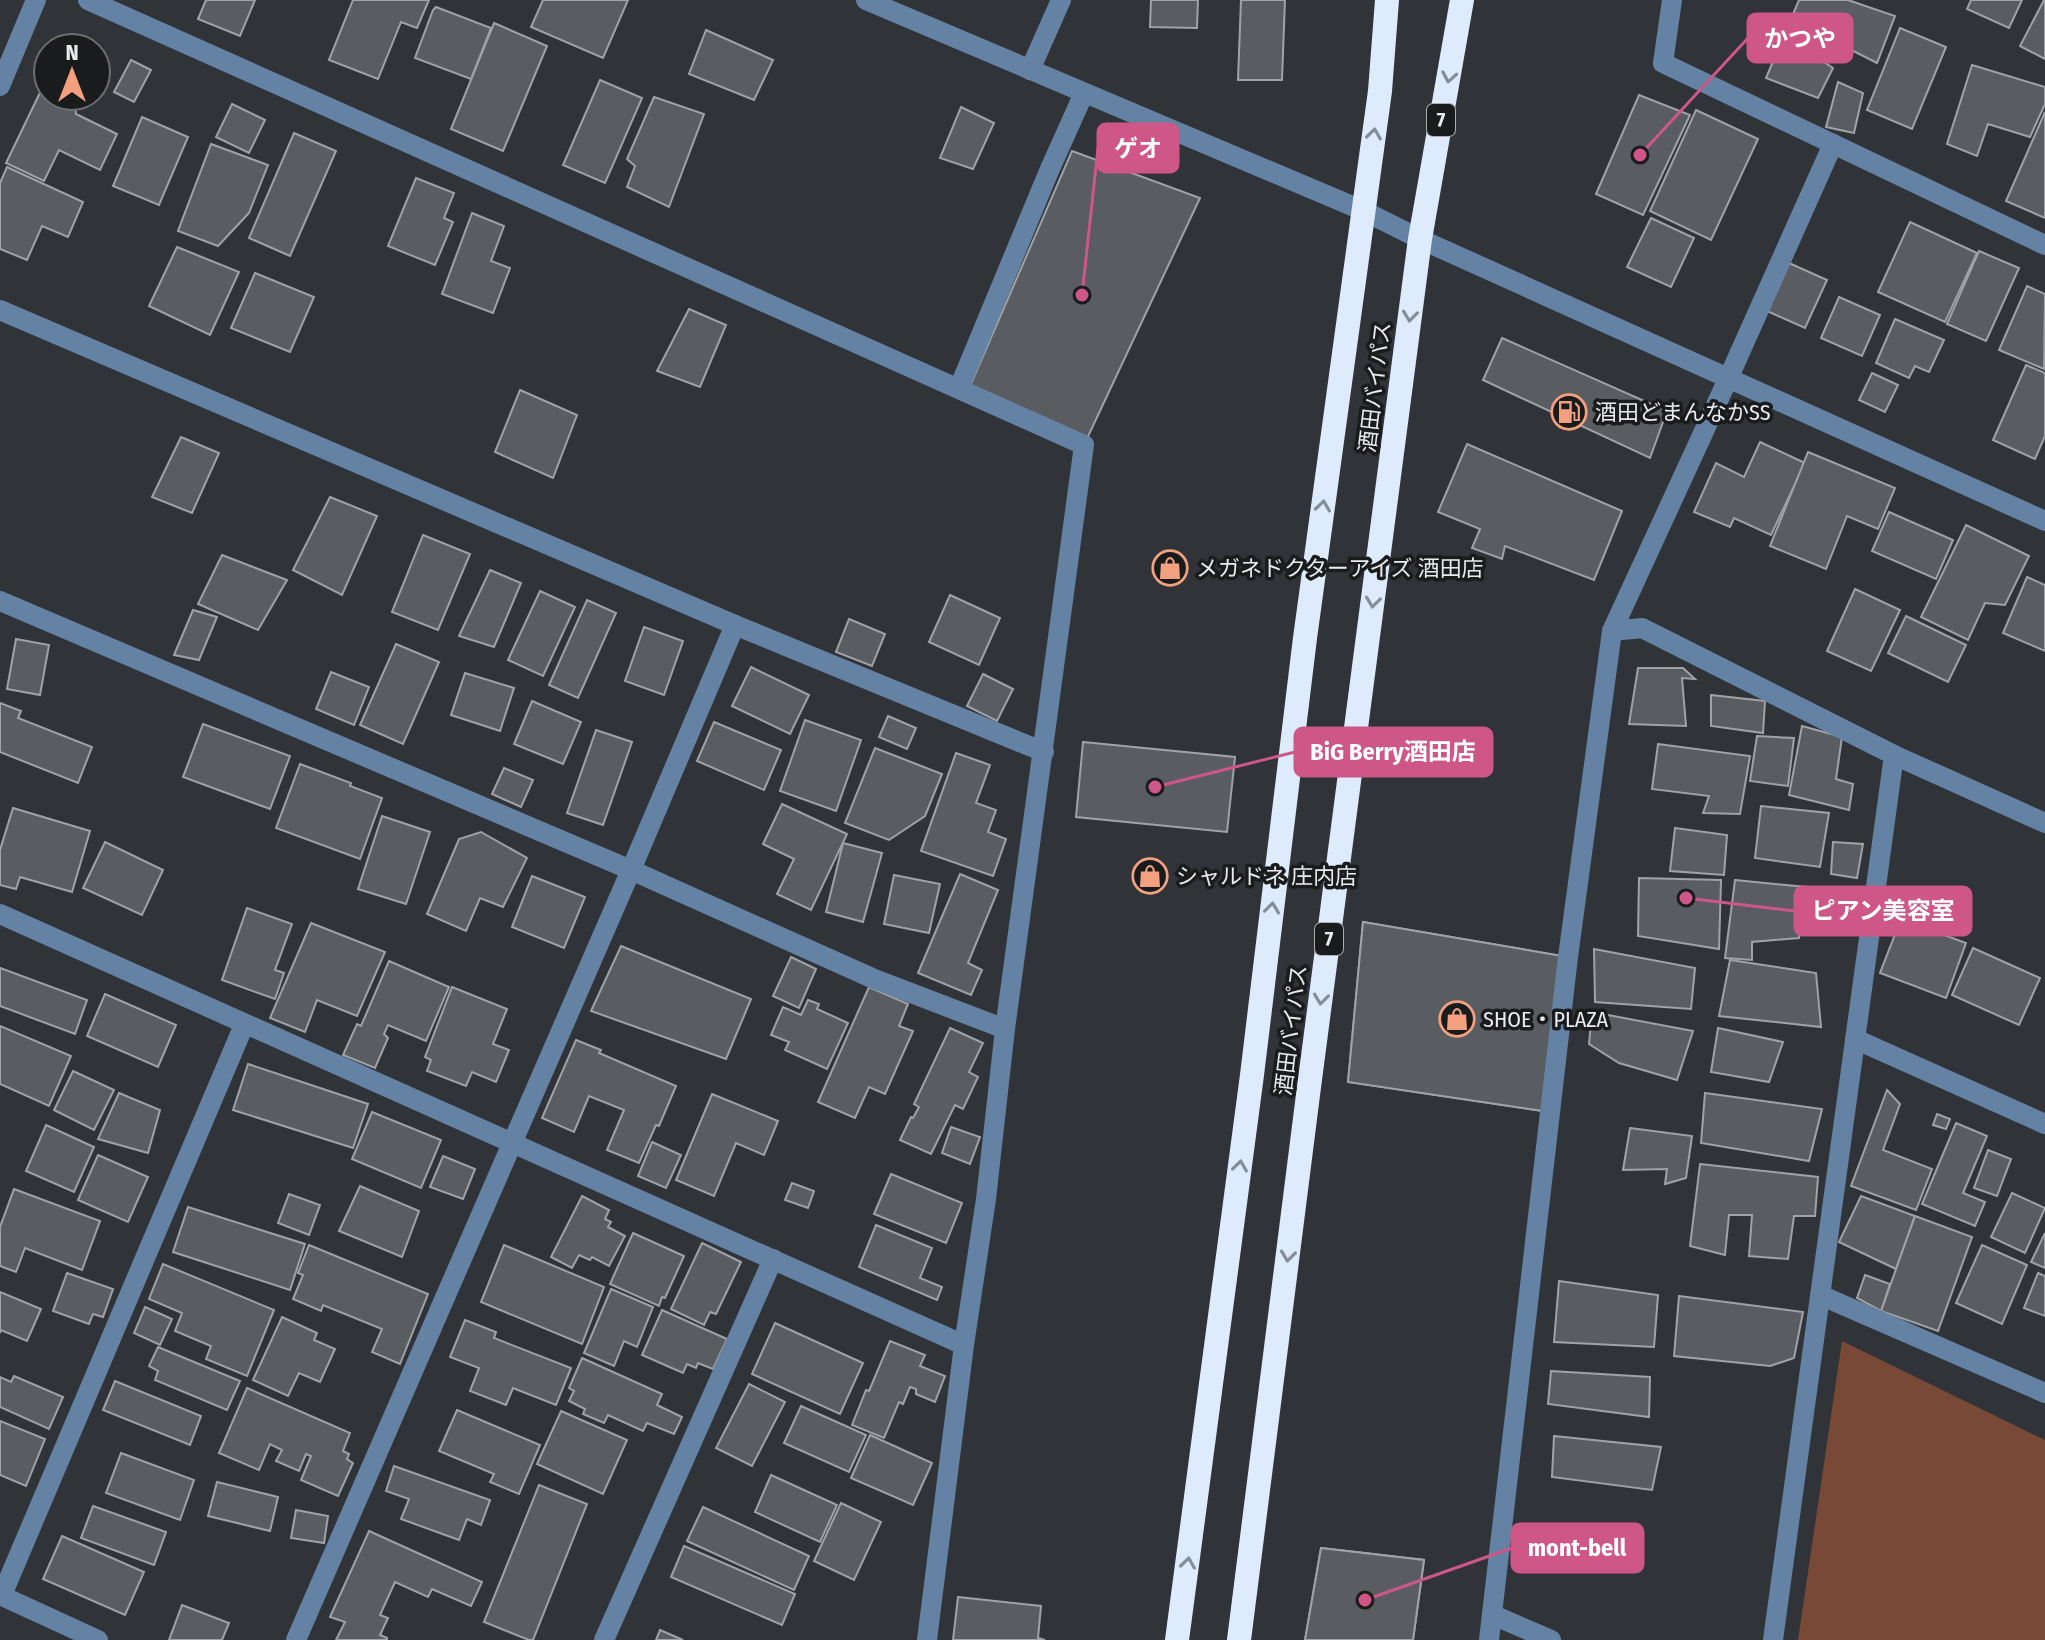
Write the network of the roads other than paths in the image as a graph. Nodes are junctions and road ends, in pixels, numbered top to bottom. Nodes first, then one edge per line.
1 (36, 0) edge
2 (88, 0) edge
3 (866, 0) edge
4 (1061, 0) edge
5 (1387, 0) edge
6 (1462, 0) edge
7 (1672, 0) edge
8 (1030, 70) junction
9 (0, 86) edge
10 (1084, 93) junction
11 (1833, 144) junction
12 (1364, 211) junction
13 (1420, 239) junction
14 (2045, 245) edge
15 (0, 310) edge
16 (1728, 379) junction
17 (959, 388) junction
18 (2045, 521) edge
19 (0, 601) edge
20 (735, 625) junction
21 (1612, 631) junction
22 (1044, 752) junction
23 (1894, 755) junction
24 (2045, 823) edge
25 (631, 870) junction
26 (0, 914) edge
27 (244, 1025) junction
28 (1005, 1029) junction
29 (1855, 1039) junction
30 (2045, 1124) edge
31 (512, 1142) junction
32 (773, 1259) junction
33 (1820, 1295) junction
34 (964, 1345) junction
35 (2045, 1393) edge
36 (1, 1595) edge
37 (1493, 1615) junction
38 (98, 1640) edge
39 (296, 1640) edge
40 (604, 1640) edge
41 (927, 1640) edge
42 (1177, 1640) edge
43 (1239, 1640) edge
44 (1489, 1640) edge
45 (1551, 1640) edge
46 (1773, 1640) edge

1 - 9 street
2 - 17 street
3 - 8 street
4 - 8 street
12 -> 5 highway, 酒田バイパス
6 -> 13 highway, 酒田バイパス / 7
7 - 11 street
8 - 10 street
10 - 12 street
10 - 17 street
11 - 14 street
11 - 16 street
12 - 13 street
42 -> 12 highway, 酒田バイパス
13 - 16 street
13 -> 43 highway, 酒田バイパス / 7
15 - 20 street
16 - 18 street
16 - 21 street
17 - 22 street
19 - 25 street
20 - 22 street
20 - 25 street
21 - 23 street
21 - 37 street
22 - 28 street
23 - 24 street
23 - 29 street
25 - 28 street
25 - 31 street
26 - 27 street
27 - 31 street
27 - 36 street
28 - 34 street
29 - 30 street
29 - 33 street
31 - 32 street
31 - 39 street
32 - 34 street
32 - 40 street
33 - 35 street
33 - 46 street
34 - 41 street
36 - 38 street
37 - 44 street
37 - 45 street

